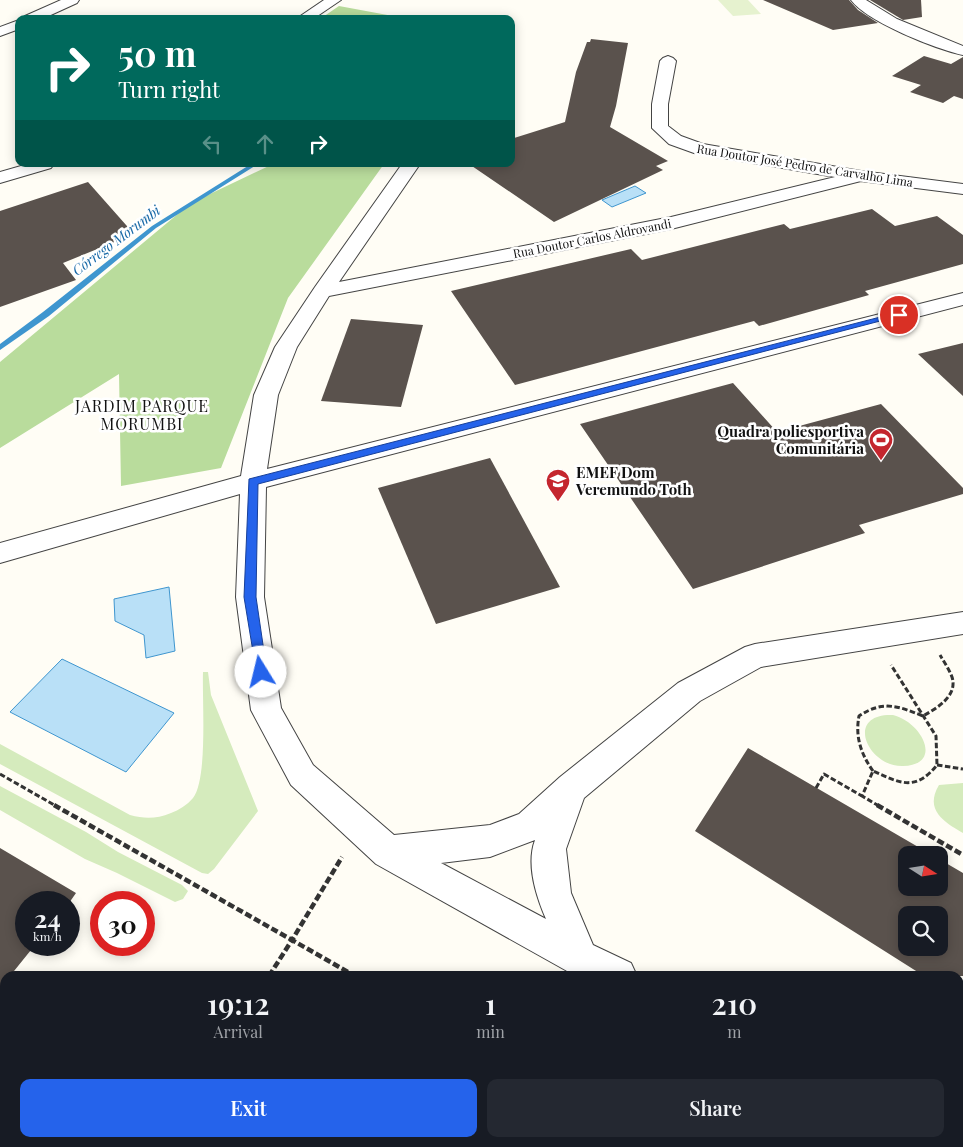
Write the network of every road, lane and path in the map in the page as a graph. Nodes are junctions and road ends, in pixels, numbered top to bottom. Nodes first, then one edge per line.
1 (72, 0) edge
2 (334, 0) edge
3 (858, 0) edge
4 (39, 15) edge
5 (309, 15) edge
6 (15, 26) edge
7 (0, 32) edge
8 (963, 51) edge
9 (668, 61) dead end
10 (35, 167) edge
11 (409, 167) edge
12 (861, 176) junction
13 (0, 178) edge
14 (963, 189) edge
15 (322, 292) junction
16 (963, 299) edge
17 (253, 482) junction
18 (0, 553) edge
19 (963, 623) edge
20 (924, 629) junction
21 (874, 636) junction
22 (923, 716) junction
23 (937, 765) junction
24 (963, 768) edge
25 (873, 771) junction
26 (0, 774) edge
27 (572, 788) junction
28 (816, 788) dead end
29 (862, 796) junction
30 (361, 827) junction
31 (388, 852) junction
32 (963, 855) edge
33 (292, 940) junction
34 (580, 958) junction
35 (271, 971) edge
36 (346, 971) edge
37 (607, 971) edge

1 - 4 street
2 - 5 street
3 - 8 street
6 - 7 street
9 - 12 street, Rua Doutor José Pedro de Carvalho Lima
10 - 13 street
11 - 15 street
12 - 14 street, Rua Doutor José Pedro de Carvalho Lima
12 - 15 street, Rua Doutor Carlos Aldrovandi
15 - 17 street
16 - 17 street
17 - 18 street
17 - 30 street
19 - 20 street
20 - 21 street
20 - 22 path
21 - 22 path
21 - 27 street
22 - 23 path
22 - 25 path
23 - 24 path
23 - 25 path
25 - 29 path
26 - 33 path
27 - 31 street
27 - 34 street
28 - 29 path
29 - 32 path
30 - 31 street
30 - 33 path
31 - 34 street
33 - 35 path
33 - 36 path
34 - 37 street

